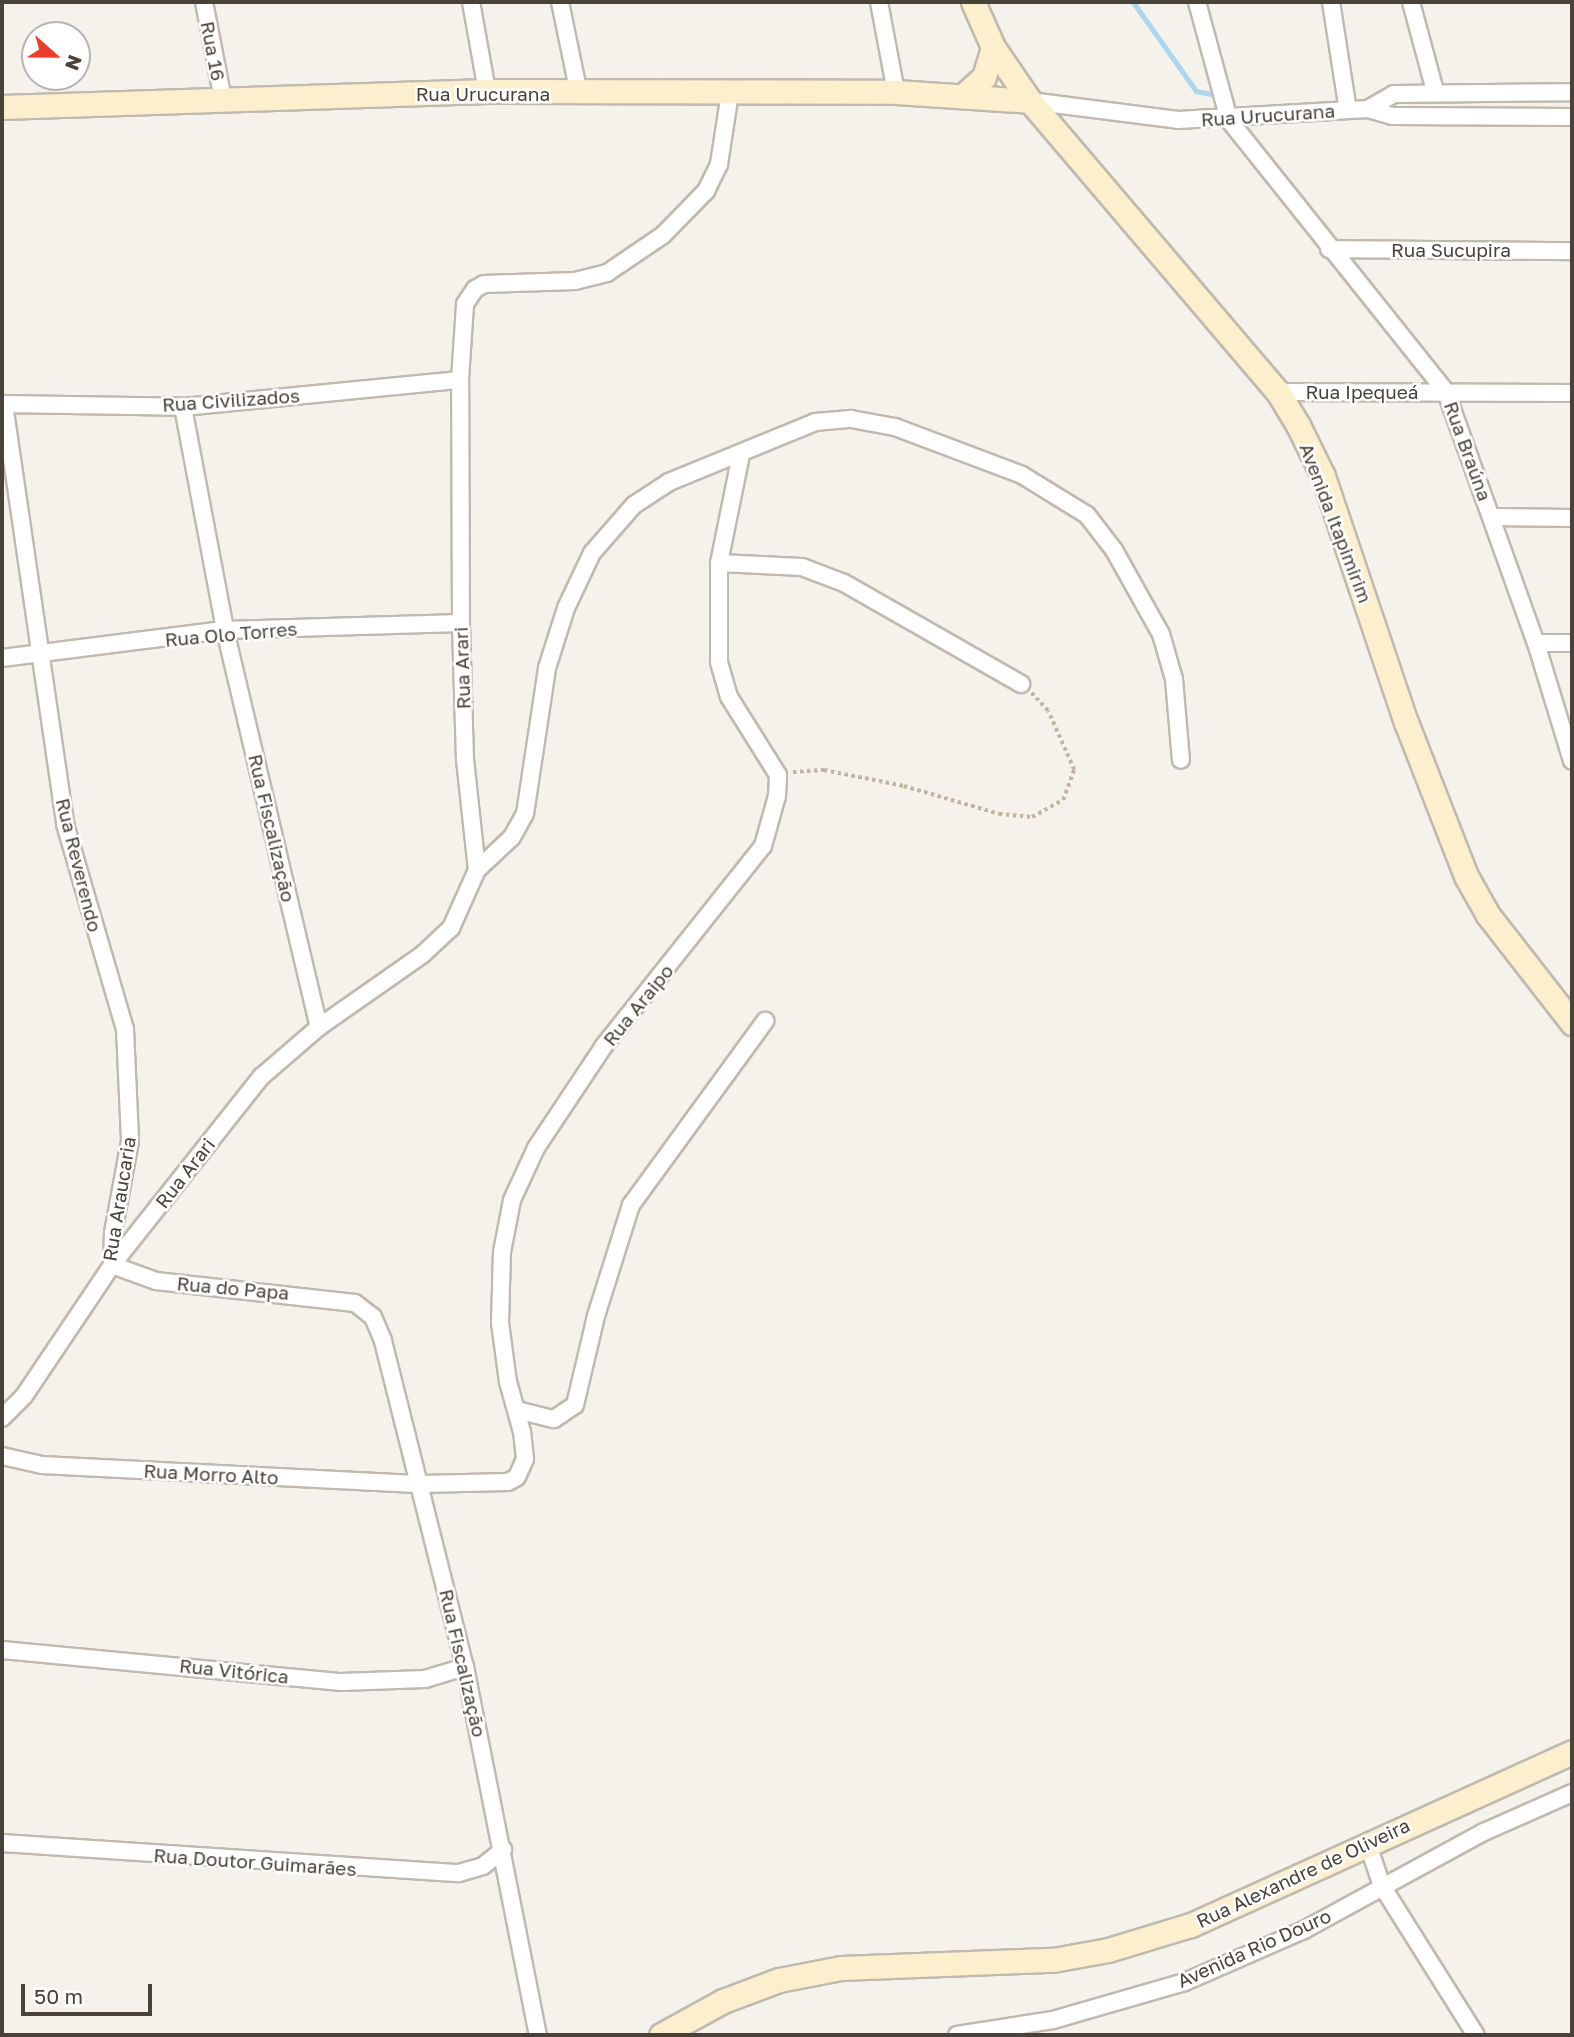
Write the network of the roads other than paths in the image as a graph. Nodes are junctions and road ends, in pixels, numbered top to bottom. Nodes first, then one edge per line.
1 (204, 2) edge
2 (471, 2) edge
3 (560, 2) edge
4 (879, 2) edge
5 (973, 2) edge
6 (1197, 2) edge
7 (1331, 2) edge
8 (1410, 2) edge
9 (993, 47) junction
10 (487, 91) junction
11 (1435, 91) junction
12 (896, 92) junction
13 (1572, 92) edge
14 (730, 93) junction
15 (579, 94) junction
16 (965, 94) junction
17 (223, 100) junction
18 (1030, 101) junction
19 (2, 107) edge
20 (1368, 109) junction
21 (1348, 110) junction
22 (1572, 117) edge
23 (1229, 120) junction
24 (1329, 249) junction
25 (1572, 251) edge
26 (460, 380) junction
27 (1278, 392) junction
28 (1446, 392) junction
29 (1572, 393) edge
30 (3, 404) edge
31 (183, 407) junction
32 (741, 455) junction
33 (1492, 517) junction
34 (1572, 518) edge
35 (719, 563) junction
36 (461, 623) junction
37 (225, 630) junction
38 (1536, 643) junction
39 (1572, 643) edge
40 (41, 656) junction
41 (2, 657) edge
42 (1021, 684) road end
43 (1181, 760) dead end
44 (1572, 761) edge
45 (477, 870) junction
46 (765, 1021) dead end
47 (1572, 1023) edge
48 (319, 1027) junction
49 (125, 1029) joint
50 (112, 1265) junction
51 (355, 1303) joint
52 (517, 1410) junction
53 (2, 1419) edge
54 (2, 1456) edge
55 (421, 1484) junction
56 (2, 1650) edge
57 (465, 1667) junction
58 (1572, 1752) edge
59 (1572, 1793) edge
60 (1367, 1842) junction
61 (2, 1843) edge
62 (503, 1850) junction
63 (1382, 1886) junction
64 (538, 2035) edge
65 (661, 2035) edge
66 (957, 2035) edge
67 (1476, 2035) edge

1 - 17 street, Rua 16
2 - 10 street
3 - 15 street
4 - 12 street
5 - 9 main road, Avenida Itapimirim
6 - 23 street
7 - 21 street
8 - 11 street
9 - 16 main road
9 - 18 main road, Avenida Itapimirim
10 - 15 main road, Rua Urucurana
10 - 17 main road, Rua Urucurana
11 - 13 street
11 - 20 street
12 - 14 main road, Rua Urucurana
12 - 16 main road, Rua Urucurana
14 - 15 main road, Rua Urucurana
14 - 26 street, Rua Arari
16 - 18 main road, Rua Urucurana
17 - 19 main road, Rua Urucurana
18 - 23 street, Rua Urucurana
18 - 27 main road, Avenida Itapimirim
20 - 21 street, Rua Urucurana
20 - 22 street, Rua Urucurana
21 - 23 street, Rua Urucurana
23 - 24 street, Rua Braúna
24 - 25 street, Rua Sucupira
24 - 28 street, Rua Braúna
26 - 31 street, Rua Civilizados
26 - 36 street, Rua Arari
27 - 28 street, Rua Ipequeá
27 - 47 main road, Avenida Itapimirim
28 - 29 street, Rua Ipequeá
28 - 33 street, Rua Braúna
30 - 31 street, Rua Civilizados
30 - 40 street, Rua Reverendo
31 - 37 street
32 - 35 street
32 - 43 street
32 - 45 street
33 - 34 street
33 - 38 street, Rua Braúna
35 - 42 street
35 - 52 street, Rua Araipo
36 - 37 street, Rua Olo Torres
36 - 45 street, Rua Arari
37 - 40 street, Rua Olo Torres
37 - 48 street, Rua Fiscalização
38 - 39 street
38 - 44 street, Rua Braúna
40 - 41 street, Rua Olo Torres
40 - 49 street, Rua Reverendo
45 - 48 street, Rua Arari
46 - 52 street
48 - 50 street, Rua Arari
49 - 50 street, Rua Araucaria
50 - 51 street, Rua do Papa
50 - 53 street, Rua Araucaria
51 - 55 street, Rua Fiscalização
52 - 55 street, Rua Araipo
54 - 55 street, Rua Morro Alto
55 - 57 street, Rua Fiscalização
56 - 57 street, Rua Vitórica
57 - 62 street, Rua Fiscalização
58 - 60 main road, Rua Alexandre de Oliveira
59 - 63 street, Avenida Rio Douro
60 - 63 street
60 - 65 main road, Rua Alexandre de Oliveira
61 - 62 street, Rua Doutor Guimarães
62 - 64 street, Rua Fiscalização
63 - 66 street, Avenida Rio Douro
63 - 67 street

